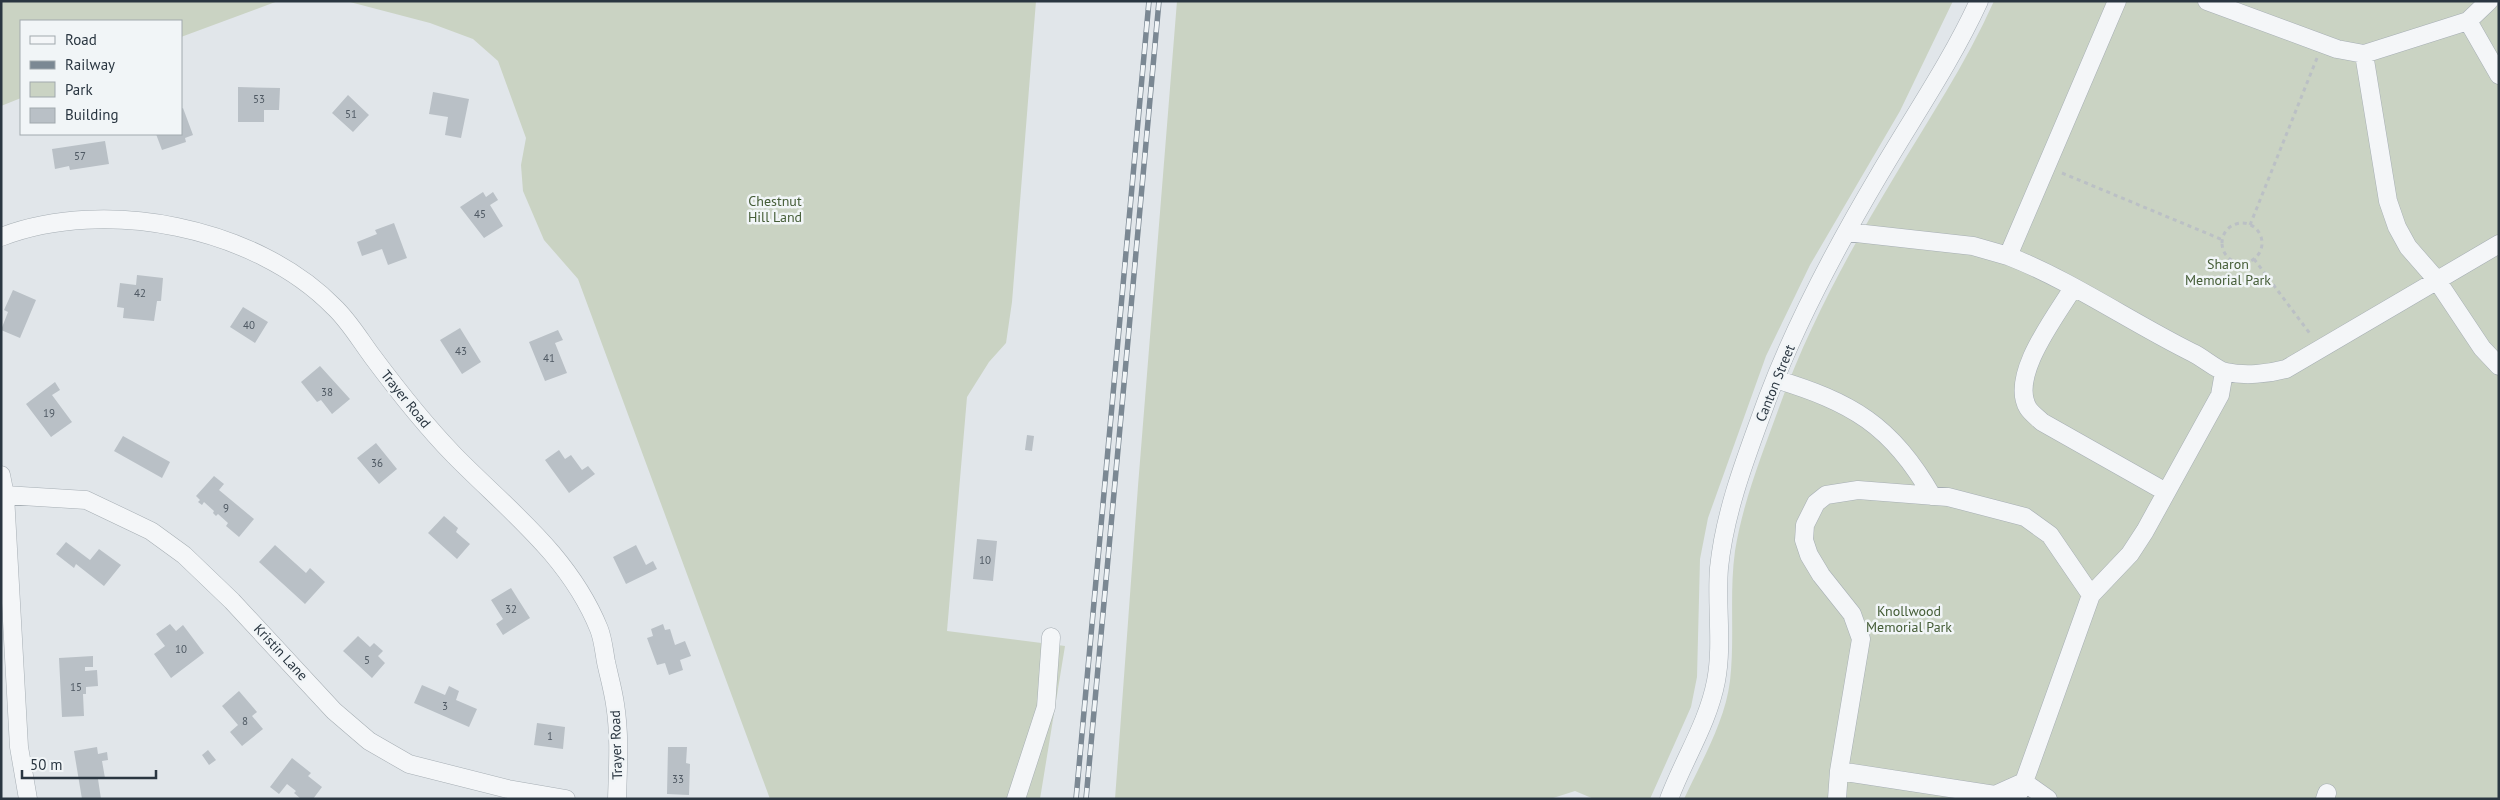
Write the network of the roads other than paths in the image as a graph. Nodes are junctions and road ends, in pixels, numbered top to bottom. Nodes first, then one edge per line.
1 (1979, 1) edge
2 (2117, 1) edge
3 (2207, 1) edge
4 (2489, 1) edge
5 (2468, 21) junction
6 (2364, 54) junction
7 (2499, 75) edge
8 (1847, 232) junction
9 (1, 237) edge
10 (2499, 244) edge
11 (2008, 256) junction
12 (2436, 279) junction
13 (2073, 288) junction
14 (2499, 366) edge
15 (2224, 372) junction
16 (1775, 379) junction
17 (1, 474) edge
18 (2166, 492) junction
19 (4, 495) junction
20 (1932, 496) junction
21 (2091, 595) junction
22 (6, 598) edge
23 (1051, 637) dead end
24 (1839, 771) junction
25 (2024, 782) junction
26 (28, 799) edge
27 (566, 799) edge
28 (618, 799) edge
29 (1016, 799) edge
30 (1669, 799) edge
31 (1837, 799) edge
32 (2016, 799) edge
33 (2048, 799) edge

1 - 8 street, Canton Street
2 - 11 street
3 - 6 street
4 - 5 street
5 - 6 street
5 - 7 street
6 - 12 street
8 - 11 street
8 - 16 street, Canton Street
9 - 28 street, Trayer Road
10 - 12 street
11 - 13 street
12 - 14 street
12 - 15 street
13 - 15 street
13 - 18 street
15 - 18 street
16 - 20 street
16 - 30 street, Canton Street
17 - 19 street
18 - 21 street
19 - 22 street
19 - 27 street, Kristin Lane
20 - 21 street
20 - 24 street
21 - 25 street
22 - 26 street
23 - 29 street
24 - 25 street
24 - 31 street
25 - 32 street
25 - 33 street

